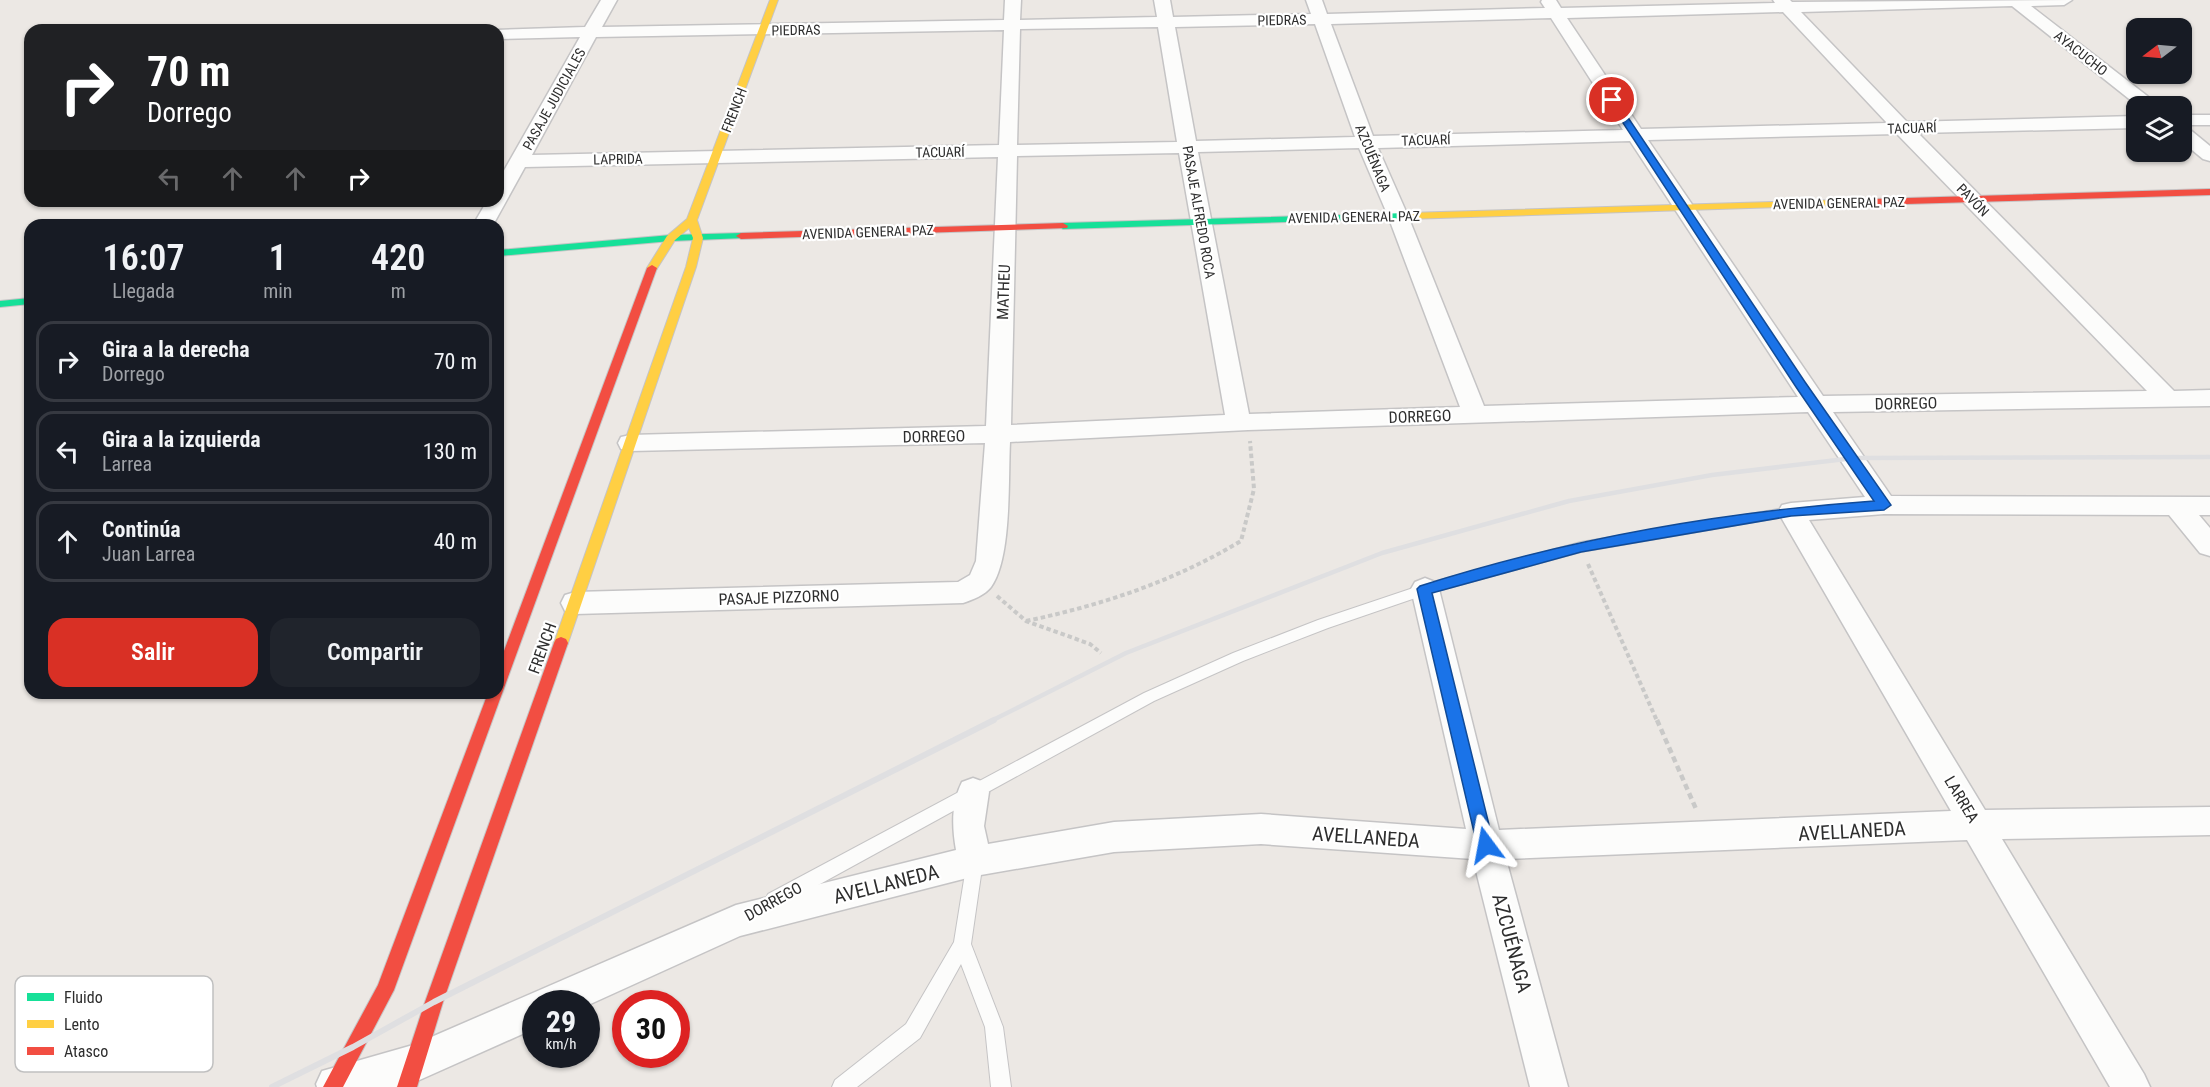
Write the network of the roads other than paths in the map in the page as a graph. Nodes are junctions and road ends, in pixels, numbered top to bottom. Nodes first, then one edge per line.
1 (609, 0) edge
2 (774, 0) edge
3 (1013, 0) edge
4 (1162, 0) edge
5 (2064, 0) edge
6 (2015, 1) edge
7 (1784, 3) edge
8 (1552, 6) edge
9 (1317, 9) edge
10 (1167, 22) junction
11 (1012, 25) junction
12 (764, 30) junction
13 (590, 33) junction
14 (504, 34) edge
15 (2136, 96) edge
16 (2192, 120) edge
17 (2210, 120) edge
18 (2126, 122) edge
19 (1902, 128) junction
20 (1635, 135) junction
21 (2192, 141) edge
22 (1366, 142) junction
23 (1188, 147) junction
24 (1009, 150) junction
25 (2210, 155) edge
26 (716, 157) junction
27 (519, 161) junction
28 (504, 188) edge
29 (2210, 192) edge
30 (1973, 200) junction
31 (1682, 207) junction
32 (1398, 216) junction
33 (692, 220) junction
34 (1200, 221) junction
35 (1005, 226) junction
36 (671, 238) junction
37 (698, 238) junction
38 (504, 252) edge
39 (24, 302) edge
40 (0, 304) edge
41 (2167, 398) junction
42 (2210, 398) edge
43 (1814, 404) junction
44 (1475, 414) junction
45 (1243, 423) junction
46 (998, 434) junction
47 (630, 443) junction
48 (1884, 505) junction
49 (2175, 505) junction
50 (2210, 506) edge
51 (1791, 512) junction
52 (2210, 546) edge
53 (980, 582) joint
54 (1425, 589) junction
55 (576, 603) junction
56 (504, 671) edge
57 (494, 699) edge
58 (972, 792) junction
59 (2210, 821) edge
60 (1977, 825) junction
61 (1486, 845) junction
62 (975, 861) junction
63 (736, 921) junction
64 (962, 944) junction
65 (581, 990) edge
66 (522, 1017) edge
67 (411, 1075) edge
68 (334, 1086) edge
69 (842, 1087) edge
70 (1002, 1087) edge
71 (1549, 1087) edge
72 (2132, 1087) edge

1 - 13 street, PASAJE JUDICIALES
2 - 12 main road, FRENCH
3 - 11 street, MATHEU
4 - 10 street, PASAJE ALFREDO ROCA
5 - 6 street, PIEDRAS
6 - 7 street, PIEDRAS
6 - 15 street, AYACUCHO
7 - 8 street, PIEDRAS
7 - 19 street, PAVÓN
8 - 9 street, PIEDRAS
8 - 20 street
9 - 10 street, PIEDRAS
9 - 22 street, AZCUÉNAGA
10 - 11 street, PIEDRAS
10 - 23 street, PASAJE ALFREDO ROCA
11 - 12 street, PIEDRAS
11 - 24 street, MATHEU
12 - 13 street, PIEDRAS
12 - 26 main road, FRENCH
13 - 14 street, PIEDRAS
13 - 27 street, PASAJE JUDICIALES
16 - 17 street
18 - 19 street, TACUARÍ
19 - 20 street, TACUARÍ
19 - 30 street, PAVÓN
20 - 22 street, TACUARÍ
20 - 31 street
21 - 25 street
22 - 23 street, TACUARÍ
22 - 32 street, AZCUÉNAGA
23 - 24 street, TACUARÍ
23 - 34 street, PASAJE ALFREDO ROCA
24 - 26 street, TACUARÍ
24 - 35 street, MATHEU
26 - 27 street, LAPRIDA
26 - 33 main road, FRENCH
27 - 28 street, PASAJE JUDICIALES
29 - 30 main road, AVENIDA GENERAL PAZ
30 - 31 main road, AVENIDA GENERAL PAZ
30 - 41 street, PAVÓN
31 - 32 main road, AVENIDA GENERAL PAZ
31 - 43 street
32 - 34 main road, AVENIDA GENERAL PAZ
32 - 44 street, AZCUÉNAGA
33 - 36 main road, FRENCH
33 - 37 main road
34 - 35 main road, AVENIDA GENERAL PAZ
34 - 45 street, PASAJE ALFREDO ROCA
35 - 37 main road, AVENIDA GENERAL PAZ
35 - 46 street, MATHEU
36 - 37 main road, AVENIDA GENERAL PAZ
36 - 38 main road, AVENIDA GENERAL PAZ
36 - 56 main road, FRENCH
37 - 47 main road, FRENCH
39 - 40 main road
41 - 42 street, DORREGO
41 - 43 street, DORREGO
43 - 44 street, DORREGO
43 - 48 street
44 - 45 street, DORREGO
45 - 46 street, DORREGO
46 - 47 street, DORREGO
46 - 53 street, MATHEU
47 - 55 main road, FRENCH
48 - 49 street, DORREGO
48 - 51 street, DORREGO
49 - 50 street, DORREGO
49 - 52 street
51 - 54 lane, DORREGO
51 - 60 street, LARREA
53 - 55 street, PASAJE PIZZORNO
54 - 58 lane, DORREGO
54 - 61 street, AZCUÉNAGA
55 - 67 main road, FRENCH
57 - 68 main road
58 - 62 street
58 - 63 lane, DORREGO
59 - 60 street, AVELLANEDA
60 - 61 street, AVELLANEDA
60 - 72 street, LARREA
61 - 62 street, AVELLANEDA
61 - 71 street, AZCUÉNAGA
62 - 63 street, AVELLANEDA
62 - 64 lane
63 - 65 street, AVELLANEDA
64 - 69 lane
64 - 70 lane
66 - 67 street
67 - 68 street

